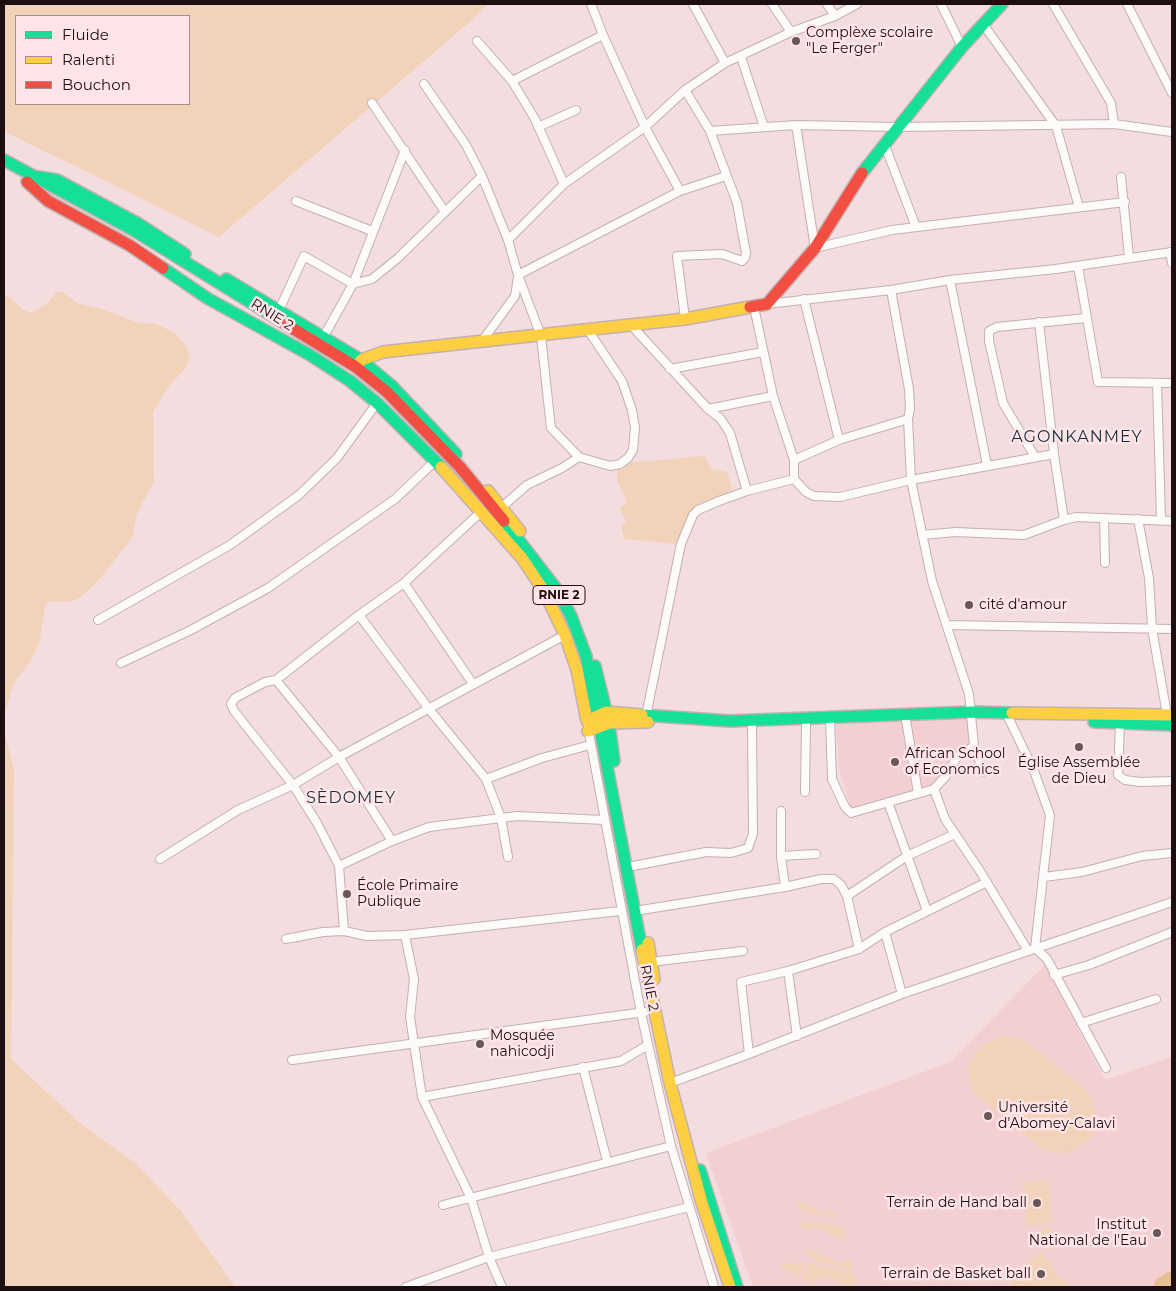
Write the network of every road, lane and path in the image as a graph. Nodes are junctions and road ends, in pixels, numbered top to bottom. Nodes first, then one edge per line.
1 (591, 4) edge
2 (692, 4) edge
3 (772, 4) edge
4 (827, 4) edge
5 (858, 4) edge
6 (941, 4) edge
7 (1002, 4) edge
8 (1053, 4) edge
9 (1127, 4) edge
10 (835, 16) junction
11 (982, 24) junction
12 (791, 32) junction
13 (603, 35) junction
14 (477, 41) dead end
15 (962, 47) junction
16 (741, 57) junction
17 (725, 63) junction
18 (512, 81) junction
19 (424, 84) dead end
20 (685, 90) junction
21 (1172, 93) edge
22 (372, 103) dead end
23 (576, 110) dead end
24 (1114, 124) junction
25 (796, 125) junction
26 (645, 126) junction
27 (1056, 126) junction
28 (538, 127) junction
29 (764, 127) junction
30 (898, 127) junction
31 (710, 131) junction
32 (1172, 132) edge
33 (884, 142) junction
34 (405, 150) junction
35 (4, 160) edge
36 (4, 171) edge
37 (482, 176) junction
38 (726, 176) junction
39 (1121, 177) dead end
40 (30, 180) junction
41 (564, 184) junction
42 (680, 191) junction
43 (296, 201) dead end
44 (1125, 202) junction
45 (1079, 207) junction
46 (445, 212) junction
47 (916, 227) junction
48 (372, 231) junction
49 (508, 240) junction
50 (815, 248) junction
51 (1171, 252) edge
52 (1129, 257) junction
53 (1172, 263) edge
54 (1078, 266) junction
55 (518, 275) junction
56 (950, 280) junction
57 (353, 284) junction
58 (891, 290) junction
59 (804, 299) junction
60 (767, 304) junction
61 (754, 307) junction
62 (279, 310) junction
63 (1086, 318) junction
64 (685, 319) junction
65 (1039, 322) junction
66 (631, 325) junction
67 (588, 330) junction
68 (324, 336) junction
69 (541, 336) junction
70 (481, 342) junction
71 (763, 352) junction
72 (357, 367) junction
73 (670, 369) junction
74 (1158, 383) junction
75 (1172, 383) edge
76 (773, 396) junction
77 (377, 403) junction
78 (708, 409) junction
79 (908, 419) junction
80 (839, 440) junction
81 (1054, 454) junction
82 (578, 457) junction
83 (1035, 457) junction
84 (794, 460) junction
85 (435, 461) junction
86 (987, 465) junction
87 (794, 479) junction
88 (911, 480) junction
89 (747, 491) junction
90 (502, 507) junction
91 (482, 511) junction
92 (1104, 518) junction
93 (1138, 519) junction
94 (1161, 519) junction
95 (1064, 520) junction
96 (1172, 521) edge
97 (922, 535) junction
98 (1106, 563) dead end
99 (404, 583) junction
100 (358, 615) junction
101 (98, 620) dead end
102 (948, 625) junction
103 (1152, 628) junction
104 (1172, 629) edge
105 (565, 635) junction
106 (121, 664) dead end
107 (276, 680) junction
108 (473, 684) junction
109 (429, 709) junction
110 (646, 716) junction
111 (972, 716) junction
112 (905, 717) junction
113 (1063, 717) junction
114 (1009, 719) junction
115 (1171, 719) edge
116 (830, 720) junction
117 (597, 722) junction
118 (1120, 723) junction
119 (806, 725) junction
120 (752, 726) junction
121 (590, 744) junction
122 (974, 746) junction
123 (339, 757) junction
124 (983, 772) dead end
125 (486, 779) junction
126 (1172, 781) edge
127 (293, 785) junction
128 (934, 789) junction
129 (805, 792) dead end
130 (918, 793) junction
131 (888, 802) junction
132 (781, 811) dead end
133 (502, 818) junction
134 (605, 820) junction
135 (955, 834) junction
136 (392, 841) junction
137 (1172, 853) edge
138 (816, 854) dead end
139 (781, 856) junction
140 (907, 856) junction
141 (508, 857) dead end
142 (160, 859) dead end
143 (339, 866) junction
144 (633, 866) junction
145 (1044, 877) junction
146 (987, 882) junction
147 (785, 887) junction
148 (847, 896) junction
149 (1172, 902) edge
150 (641, 910) junction
151 (620, 911) junction
152 (927, 911) junction
153 (344, 931) junction
154 (885, 932) junction
155 (1172, 932) edge
156 (405, 935) junction
157 (286, 939) dead end
158 (859, 949) junction
159 (1031, 949) junction
160 (743, 951) dead end
161 (651, 962) junction
162 (788, 970) junction
163 (1054, 975) junction
164 (902, 994) junction
165 (1156, 998) dead end
166 (644, 1013) junction
167 (1081, 1023) junction
168 (798, 1036) junction
169 (648, 1044) junction
170 (414, 1046) junction
171 (749, 1054) junction
172 (292, 1060) dead end
173 (583, 1067) junction
174 (1106, 1068) dead end
175 (673, 1082) junction
176 (422, 1097) junction
177 (671, 1146) junction
178 (607, 1161) junction
179 (471, 1198) junction
180 (443, 1205) dead end
181 (689, 1207) junction
182 (489, 1258) junction
183 (406, 1287) edge
184 (502, 1287) edge
185 (714, 1287) edge
186 (721, 1287) edge
187 (730, 1287) edge
188 (738, 1287) edge

1 - 13 street
2 - 17 street
3 - 12 street
4 - 10 street
5 - 10 street
6 - 15 street
7 - 11 main road
8 - 24 street
9 - 21 street
10 - 12 street
11 - 15 main road
11 - 27 street
12 - 16 street
13 - 18 street
13 - 26 street
14 - 18 street
15 - 30 main road
16 - 17 street
16 - 29 street
17 - 20 street
18 - 28 street
19 - 37 street
20 - 26 street
20 - 31 street
22 - 34 street
23 - 28 street
24 - 27 street
24 - 32 street
25 - 29 street
25 - 30 street
25 - 50 street
26 - 41 street
26 - 42 street
27 - 30 street
27 - 45 street
28 - 41 street
29 - 31 street
30 - 33 main road
31 - 38 street
33 - 47 street
33 - 50 main road
34 - 46 street
34 - 48 street
35 - 40 main road, RNIE 2 / RNIE 2
36 - 40 main road, RNIE 2 / RNIE 2
37 - 46 street
37 - 49 street
38 - 42 street
38 - 64 street
39 - 44 street
40 - 62 main road
40 - 72 main road, RNIE 2 / RNIE 2
40 - 77 main road
41 - 49 street
42 - 55 street
43 - 48 street
44 - 45 street
44 - 52 street
45 - 47 street
46 - 57 street
47 - 50 street
48 - 57 street
49 - 55 street
50 - 60 main road
51 - 52 street
51 - 53 street
52 - 54 street
54 - 56 street
54 - 63 street
55 - 69 street
55 - 70 street
56 - 58 street
56 - 86 street
57 - 62 street
57 - 68 street
58 - 59 street
58 - 79 street
59 - 60 street
59 - 80 street
60 - 61 main road
61 - 64 main road
61 - 71 street
62 - 68 main road
63 - 65 street
63 - 74 street
64 - 66 main road
65 - 81 street
65 - 83 street
66 - 67 main road
66 - 73 street
67 - 69 main road
67 - 82 street
68 - 72 main road
69 - 70 main road
69 - 82 street
70 - 72 main road
71 - 73 street
71 - 76 street
72 - 90 main road
72 - 117 main road, RNIE 2 / RNIE 2
73 - 78 street
74 - 75 street
74 - 94 street
76 - 78 street
76 - 84 street
77 - 85 main road
77 - 101 street
78 - 89 street
79 - 80 street
79 - 88 street
80 - 84 street
81 - 83 street
81 - 95 street
82 - 90 street
83 - 86 street
84 - 87 street
85 - 91 main road
85 - 106 street
86 - 88 street
87 - 88 street
87 - 89 street
88 - 97 street
89 - 110 street
90 - 117 main road
91 - 99 street
91 - 105 main road
92 - 93 street
92 - 95 street
92 - 98 street
93 - 94 street
93 - 103 street
94 - 96 street
95 - 97 street
97 - 102 street
99 - 100 street
99 - 108 street
100 - 107 street
100 - 109 street
102 - 103 street
102 - 111 street
103 - 104 street
103 - 115 street
105 - 108 street
105 - 117 main road
107 - 123 street
107 - 127 street
108 - 109 street
109 - 123 street
109 - 125 street
110 - 116 main road
110 - 117 main road
111 - 112 main road
111 - 113 main road
111 - 114 main road
111 - 122 street
112 - 116 main road
112 - 130 street
113 - 114 main road
113 - 115 main road
113 - 118 main road
114 - 145 street
115 - 118 main road
116 - 119 main road
116 - 131 street
117 - 120 main road
117 - 121 street
117 - 144 main road
117 - 166 main road, RNIE 2 / RNIE 2
117 - 175 main road, RNIE 2 / RNIE 2
118 - 126 street
119 - 120 main road
119 - 129 street
120 - 144 street
121 - 125 street
121 - 134 street
122 - 124 street
122 - 128 street
123 - 127 street
123 - 136 street
125 - 133 street
127 - 142 street
127 - 143 street
128 - 130 street
128 - 135 street
130 - 131 street
131 - 140 street
132 - 139 street
133 - 134 street
133 - 136 street
133 - 141 street
134 - 151 street
135 - 140 street
135 - 146 street
136 - 143 street
137 - 145 street
138 - 139 street
139 - 147 street
140 - 148 street
140 - 152 street
143 - 153 street
144 - 150 main road
145 - 159 street
146 - 152 street
146 - 159 street
147 - 148 street
147 - 150 street
148 - 158 street
149 - 159 street
150 - 161 main road
151 - 156 street
151 - 166 street
152 - 154 street
153 - 156 street
153 - 157 street
154 - 158 street
154 - 164 street
155 - 163 street
156 - 170 street
158 - 162 street
159 - 163 street
159 - 164 street
160 - 161 street
161 - 175 main road
162 - 168 street
162 - 171 street
163 - 167 street
164 - 168 street
165 - 167 street
166 - 169 street
166 - 170 street
166 - 186 main road, RNIE 2 / RNIE 2
167 - 174 street
168 - 171 street
169 - 173 street
169 - 177 street
170 - 172 street
170 - 176 street
171 - 175 street
173 - 176 street
173 - 178 street
175 - 187 main road, RNIE 2 / RNIE 2
175 - 188 main road
176 - 179 street
177 - 178 street
177 - 181 street
178 - 179 street
179 - 180 street
179 - 182 street
181 - 182 street
181 - 185 street
182 - 183 street
182 - 184 street

